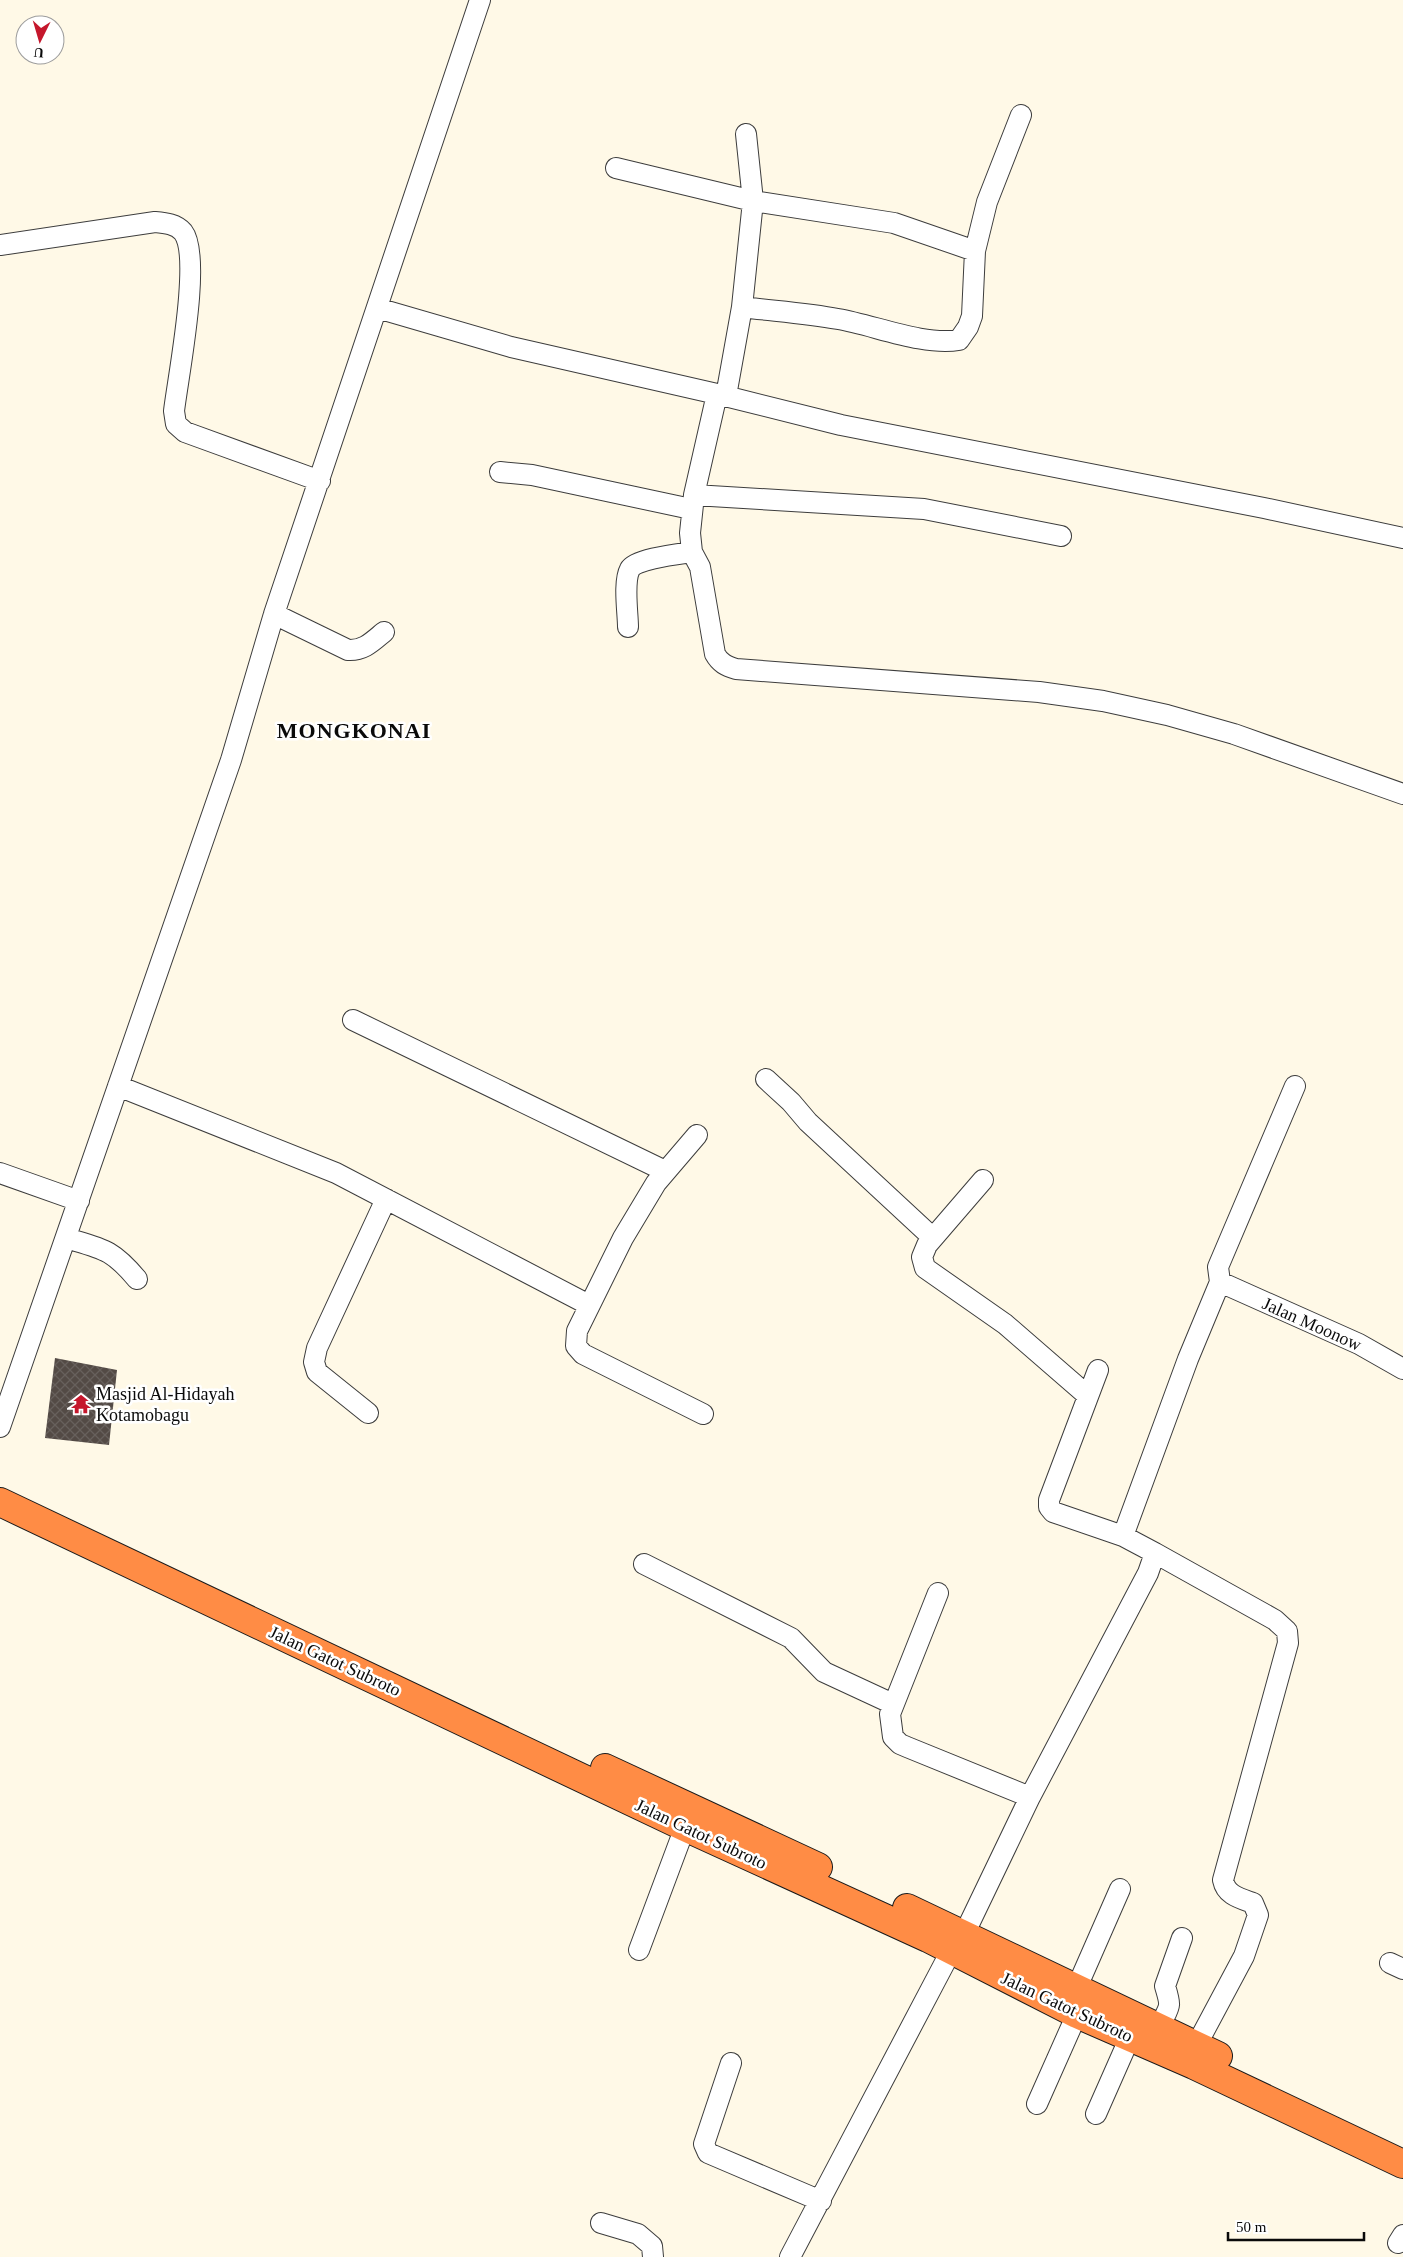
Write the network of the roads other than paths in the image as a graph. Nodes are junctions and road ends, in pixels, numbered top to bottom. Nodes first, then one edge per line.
1 (480, 0) edge
2 (1021, 115) dead end
3 (746, 134) dead end
4 (616, 168) dead end
5 (753, 201) junction
6 (0, 245) edge
7 (975, 251) junction
8 (742, 307) junction
9 (377, 308) junction
10 (721, 395) junction
11 (500, 472) dead end
12 (320, 481) junction
13 (692, 502) junction
14 (1061, 536) dead end
15 (1403, 538) edge
16 (692, 552) junction
17 (274, 614) junction
18 (628, 627) dead end
19 (384, 632) dead end
20 (1403, 794) edge
21 (353, 1020) dead end
22 (766, 1079) dead end
23 (118, 1086) junction
24 (1295, 1086) dead end
25 (697, 1135) dead end
26 (665, 1172) junction
27 (0, 1173) edge
28 (983, 1180) dead end
29 (386, 1199) junction
30 (79, 1201) junction
31 (66, 1238) junction
32 (932, 1238) junction
33 (137, 1279) dead end
34 (1220, 1282) junction
35 (589, 1305) junction
36 (1403, 1369) edge
37 (1098, 1370) dead end
38 (1088, 1396) junction
39 (368, 1413) dead end
40 (703, 1414) dead end
41 (0, 1427) edge
42 (0, 1483) edge
43 (0, 1502) edge
44 (1123, 1536) junction
45 (1155, 1553) junction
46 (644, 1564) dead end
47 (938, 1593) dead end
48 (893, 1704) junction
49 (1030, 1797) junction
50 (685, 1827) junction
51 (1120, 1889) dead end
52 (1182, 1938) dead end
53 (957, 1946) junction
54 (640, 1950) dead end
55 (1077, 2001) junction
56 (1160, 2027) junction
57 (1130, 2037) junction
58 (1196, 2046) junction
59 (731, 2063) dead end
60 (1037, 2104) dead end
61 (1096, 2114) dead end
62 (1322, 2114) junction
63 (1403, 2142) edge
64 (1403, 2164) edge
65 (821, 2201) junction
66 (600, 2223) dead end
67 (653, 2257) edge
68 (790, 2257) edge

1 - 9 street
2 - 7 street
3 - 5 street
4 - 5 street
5 - 7 street
5 - 8 street
6 - 12 street
7 - 8 street
8 - 10 street
9 - 10 street
9 - 12 street
10 - 13 street
10 - 15 street
11 - 13 street
12 - 17 street
13 - 14 street
13 - 16 street
16 - 18 street
16 - 20 street
17 - 19 street
17 - 23 street
21 - 26 street
22 - 32 street
23 - 29 street
23 - 30 street
24 - 34 street
25 - 26 street
26 - 35 street
27 - 30 street
28 - 32 street
29 - 35 street
29 - 39 street
30 - 31 street
31 - 33 street
31 - 41 street
32 - 38 street
34 - 36 street, Jalan Moonow
34 - 44 street
35 - 40 street
37 - 38 street
38 - 44 street
42 - 53 highway, Jalan Gatot Subroto
43 - 50 highway, Jalan Gatot Subroto
44 - 45 street
45 - 49 street
45 - 58 street
46 - 48 street
47 - 48 street
48 - 49 street
49 - 53 street
50 - 53 highway, Jalan Gatot Subroto
50 - 54 street
51 - 55 street
52 - 56 street
53 - 55 highway, Jalan Gatot Subroto
53 - 65 street
55 - 56 highway, Jalan Gatot Subroto
55 - 57 highway, Jalan Gatot Subroto
55 - 60 street
56 - 58 highway, Jalan Gatot Subroto
57 - 61 street
57 - 62 highway, Jalan Gatot Subroto
58 - 62 highway, Jalan Gatot Subroto
59 - 65 street
62 - 63 highway, Jalan Gatot Subroto
62 - 64 highway, Jalan Gatot Subroto
65 - 68 street
66 - 67 street

